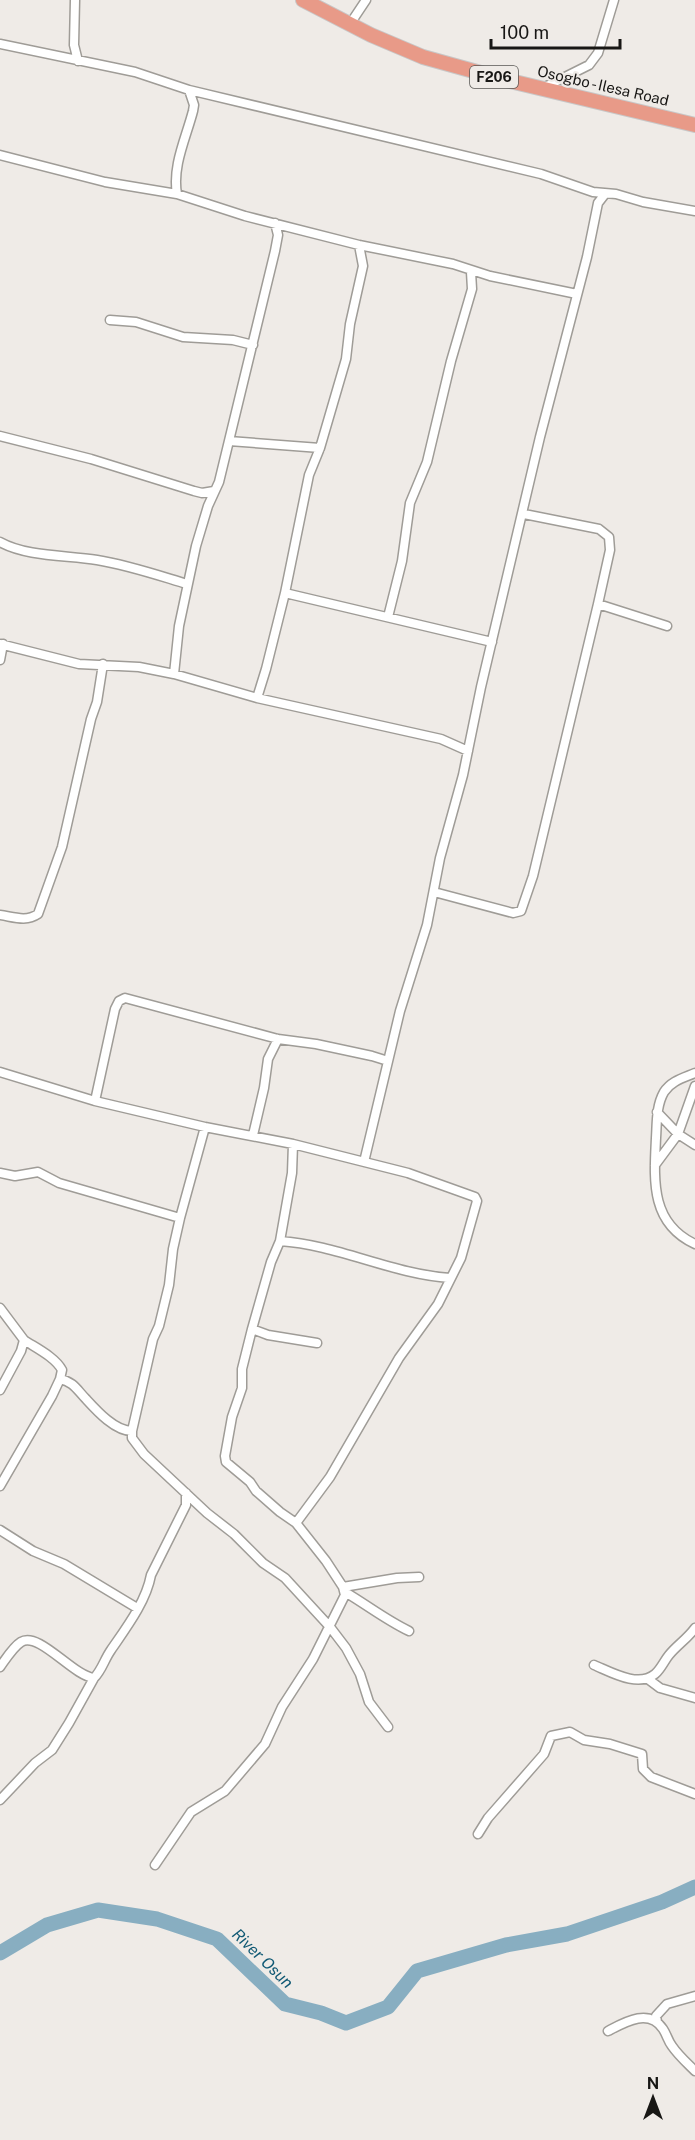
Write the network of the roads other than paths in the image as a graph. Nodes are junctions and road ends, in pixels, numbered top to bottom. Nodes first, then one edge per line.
1 (75, 0) edge
2 (303, 0) edge
3 (366, 0) edge
4 (614, 0) edge
5 (350, 24) junction
6 (0, 44) edge
7 (74, 45) junction
8 (63, 58) junction
9 (78, 61) junction
10 (564, 77) junction
11 (543, 88) junction
12 (189, 90) junction
13 (562, 93) junction
14 (695, 125) edge
15 (0, 155) edge
16 (592, 192) junction
17 (177, 194) junction
18 (605, 194) junction
19 (598, 203) junction
20 (695, 211) edge
21 (275, 223) junction
22 (359, 245) junction
23 (471, 272) junction
24 (577, 294) junction
25 (110, 320) dead end
26 (254, 345) junction
27 (0, 436) edge
28 (229, 441) junction
29 (320, 448) junction
30 (214, 491) junction
31 (524, 514) junction
32 (0, 542) edge
33 (187, 584) junction
34 (285, 593) junction
35 (598, 604) junction
36 (388, 617) junction
37 (667, 626) dead end
38 (492, 642) junction
39 (1, 644) edge
40 (0, 660) edge
41 (103, 664) junction
42 (174, 674) junction
43 (257, 698) junction
44 (468, 751) junction
45 (434, 892) junction
46 (0, 915) edge
47 (278, 1039) junction
48 (388, 1061) junction
49 (0, 1072) edge
50 (695, 1073) edge
51 (695, 1086) edge
52 (95, 1101) junction
53 (657, 1113) junction
54 (205, 1127) junction
55 (678, 1134) junction
56 (253, 1135) junction
57 (293, 1144) junction
58 (695, 1145) edge
59 (364, 1162) junction
60 (655, 1166) junction
61 (0, 1173) edge
62 (180, 1218) junction
63 (280, 1241) junction
64 (695, 1244) edge
65 (450, 1278) junction
66 (0, 1308) edge
67 (252, 1329) junction
68 (24, 1340) junction
69 (317, 1343) dead end
70 (60, 1379) junction
71 (0, 1390) edge
72 (132, 1431) junction
73 (0, 1486) edge
74 (186, 1493) junction
75 (296, 1523) junction
76 (0, 1530) edge
77 (419, 1578) dead end
78 (344, 1589) junction
79 (137, 1608) junction
80 (330, 1627) junction
81 (695, 1628) edge
82 (409, 1631) dead end
83 (594, 1665) dead end
84 (0, 1667) edge
85 (94, 1678) junction
86 (648, 1679) junction
87 (695, 1698) edge
88 (388, 1727) dead end
89 (695, 1794) edge
90 (0, 1800) edge
91 (478, 1834) dead end
92 (155, 1865) dead end
93 (695, 1996) edge
94 (657, 2022) junction
95 (608, 2031) dead end
96 (695, 2071) edge

1 - 7 street
2 - 5 main road, Osogbo - Ilesa Road / F206
3 - 5 street
4 - 10 street
5 - 11 main road, Osogbo - Ilesa Road / F206
6 - 8 street
7 - 8 street
7 - 9 street
8 - 9 street
9 - 12 street
10 - 11 street
10 - 13 street
11 - 13 main road, Osogbo - Ilesa Road / F206
12 - 16 street
12 - 17 street
13 - 14 main road, Osogbo - Ilesa Road / F206
15 - 17 street
16 - 18 street
16 - 19 street
17 - 21 street
18 - 19 street
18 - 20 street
19 - 24 street
21 - 22 street
21 - 26 street
22 - 23 street
22 - 29 street
23 - 24 street
23 - 36 street
24 - 31 street
25 - 26 street
26 - 28 street
27 - 30 street
28 - 29 street
28 - 30 street
29 - 34 street
30 - 33 street
31 - 35 street
31 - 38 street
32 - 33 street
33 - 42 street
34 - 36 street
34 - 43 street
35 - 37 street
35 - 45 street
36 - 38 street
38 - 44 street
39 - 40 street
39 - 41 street
41 - 42 street
41 - 46 street
42 - 43 street
43 - 44 street
44 - 45 street
45 - 48 street
47 - 48 street
47 - 52 street
47 - 56 street
48 - 59 street
49 - 52 street
50 - 53 street
51 - 55 street
52 - 54 street
53 - 55 street
53 - 60 street
54 - 56 street
54 - 62 street
55 - 58 street
55 - 60 street
56 - 57 street
57 - 59 street
57 - 63 street
59 - 65 street
60 - 64 street
61 - 62 street
62 - 72 street
63 - 65 street
63 - 67 street
65 - 75 street
66 - 68 street
67 - 69 street
67 - 75 street
68 - 70 street
68 - 71 street
70 - 72 street
70 - 73 street
72 - 74 street
74 - 79 street
74 - 80 street
75 - 78 street
76 - 79 street
77 - 78 street
78 - 80 street
78 - 82 street
79 - 85 street
80 - 88 street
80 - 92 street
81 - 86 street
83 - 86 street
84 - 85 street
85 - 90 street
86 - 87 street
89 - 91 street
93 - 94 street
94 - 95 street
94 - 96 street

